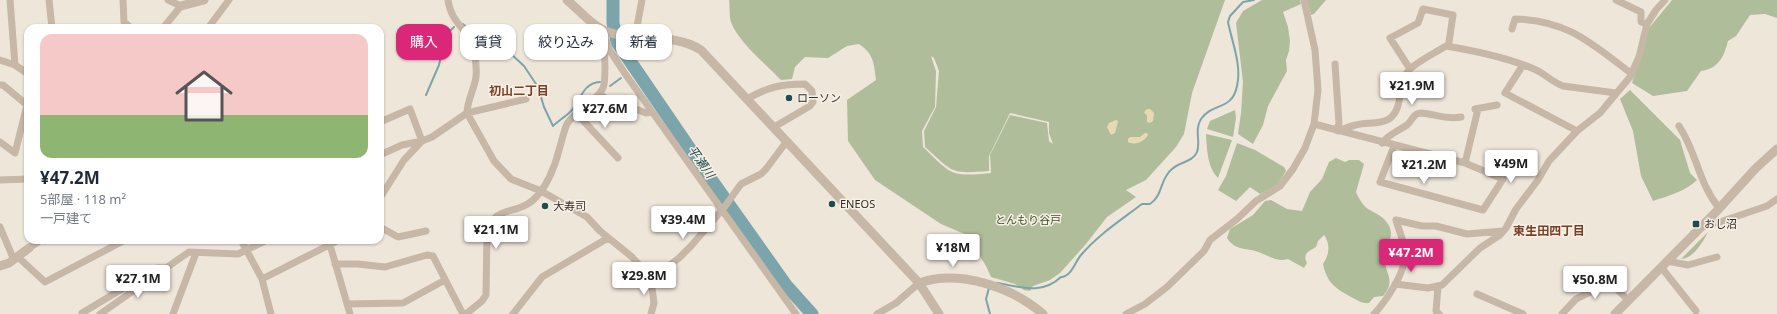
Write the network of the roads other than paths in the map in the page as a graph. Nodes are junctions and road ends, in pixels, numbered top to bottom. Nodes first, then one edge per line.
1 (10, 0) edge
2 (49, 0) edge
3 (123, 0) edge
4 (168, 0) edge
5 (204, 0) edge
6 (229, 0) edge
7 (448, 0) edge
8 (567, 0) edge
9 (642, 0) edge
10 (1304, 0) edge
11 (1616, 0) edge
12 (1665, 0) edge
13 (181, 6) junction
14 (52, 24) edge
15 (126, 24) edge
16 (166, 24) edge
17 (211, 24) edge
18 (594, 24) edge
19 (638, 24) edge
20 (1647, 24) junction
21 (1512, 29) dead end
22 (672, 39) edge
23 (608, 41) edge
24 (1450, 42) dead end
25 (0, 60) edge
26 (604, 60) edge
27 (1335, 64) dead end
28 (15, 65) junction
29 (1523, 65) junction
30 (1410, 69) junction
31 (24, 71) edge
32 (1632, 74) junction
33 (0, 85) edge
34 (1616, 93) junction
35 (599, 94) junction
36 (526, 99) dead end
37 (747, 99) junction
38 (24, 103) edge
39 (1497, 105) dead end
40 (652, 112) junction
41 (467, 114) junction
42 (577, 114) junction
43 (24, 117) edge
44 (1461, 117) dead end
45 (384, 120) edge
46 (1314, 124) junction
47 (1679, 126) dead end
48 (774, 127) junction
49 (1337, 130) junction
50 (1577, 131) junction
51 (422, 141) junction
52 (787, 141) junction
53 (0, 142) edge
54 (1382, 142) junction
55 (1394, 146) junction
56 (1777, 149) edge
57 (384, 153) edge
58 (618, 158) dead end
59 (1465, 163) junction
60 (24, 179) edge
61 (0, 180) edge
62 (541, 191) junction
63 (384, 192) edge
64 (1777, 199) edge
65 (723, 208) junction
66 (1717, 210) junction
67 (1717, 223) junction
68 (0, 227) edge
69 (384, 229) edge
70 (1714, 230) dead end
71 (1503, 231) junction
72 (426, 232) dead end
73 (608, 238) junction
74 (30, 244) edge
75 (117, 244) edge
76 (243, 244) edge
77 (260, 244) edge
78 (330, 245) joint
79 (247, 251) junction
80 (196, 253) junction
81 (1717, 257) dead end
82 (16, 258) junction
83 (335, 264) junction
84 (1664, 264) junction
85 (0, 266) edge
86 (166, 268) junction
87 (262, 279) junction
88 (445, 280) junction
89 (651, 280) junction
90 (919, 283) junction
91 (1395, 284) junction
92 (1438, 287) junction
93 (1477, 294) dead end
94 (1628, 300) junction
95 (347, 304) junction
96 (1696, 311) dead end
97 (82, 313) edge
98 (100, 314) edge
99 (173, 314) edge
100 (271, 314) edge
101 (350, 314) edge
102 (464, 314) edge
103 (513, 314) edge
104 (652, 314) edge
105 (796, 314) edge
106 (878, 314) edge
107 (939, 314) edge
108 (1043, 314) edge
109 (1126, 314) edge
110 (1374, 314) edge
111 (1439, 314) edge
112 (1523, 314) edge
113 (1562, 314) edge
114 (1615, 314) edge

1 - 28 street
2 - 14 street
3 - 15 street
4 - 13 street
5 - 13 street
6 - 17 street
7 - 41 street
8 - 18 street
9 - 19 street
10 - 46 street
11 - 20 street
12 - 20 street
13 - 16 street
20 - 32 street
21 - 32 street
22 - 37 street
23 - 40 street
24 - 30 street
25 - 28 street
26 - 35 street
27 - 49 street
28 - 31 street
29 - 30 street
29 - 34 street
29 - 50 street
30 - 49 street
32 - 34 street
33 - 38 street
34 - 50 street
35 - 40 street
35 - 42 street
36 - 41 street
37 - 48 street
37 - 48 street
39 - 59 street
40 - 65 street
41 - 51 street
41 - 62 street
42 - 58 street
42 - 62 street
43 - 53 street
44 - 54 street
45 - 51 street
46 - 49 street
46 - 109 street
47 - 66 street
48 - 52 street
49 - 54 street
50 - 71 street
51 - 57 street
51 - 63 street
52 - 65 street
52 - 90 street
54 - 55 street
55 - 59 street
55 - 59 street
56 - 66 street
60 - 61 street
62 - 73 street
62 - 102 street
64 - 67 street
65 - 89 street
65 - 105 street
66 - 67 street
66 - 84 street
67 - 70 street
68 - 82 street
69 - 72 street
71 - 91 street
71 - 92 street
73 - 89 street
73 - 103 street
74 - 82 street
75 - 82 street
76 - 79 street
77 - 79 street
78 - 83 street
78 - 87 street
79 - 80 street
79 - 87 street
80 - 86 street
80 - 99 street
81 - 84 street
82 - 85 street
83 - 88 street
83 - 95 street
84 - 94 street
84 - 96 street
86 - 97 street
86 - 98 street
87 - 100 street
88 - 95 street
88 - 102 street
89 - 104 street
90 - 106 street
90 - 107 street
90 - 108 street
91 - 92 street
91 - 110 street
92 - 111 street
93 - 112 street
94 - 113 street
94 - 114 street
95 - 101 street

